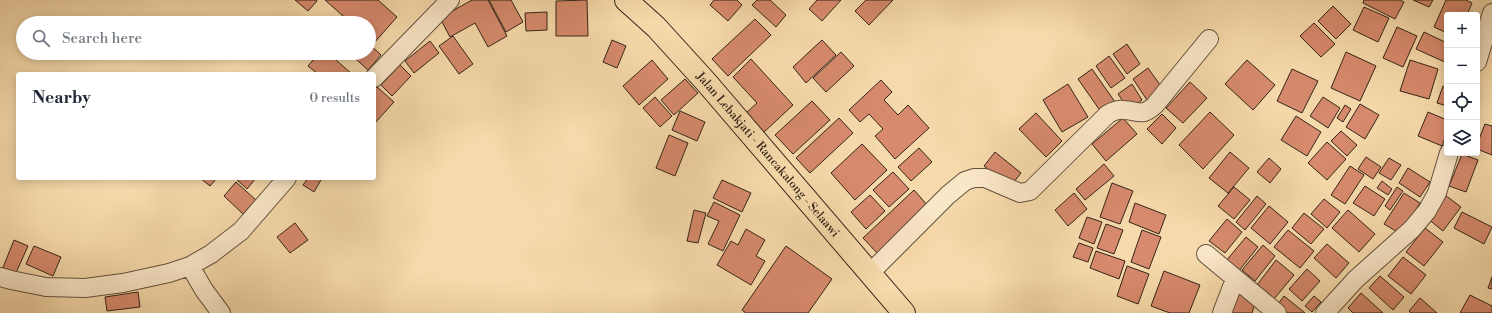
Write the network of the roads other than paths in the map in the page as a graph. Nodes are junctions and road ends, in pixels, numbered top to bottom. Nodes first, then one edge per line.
1 (450, 0) edge
2 (626, 0) edge
3 (1492, 13) edge
4 (1209, 39) dead end
5 (1480, 52) edge
6 (376, 76) edge
7 (1448, 156) edge
8 (285, 180) edge
9 (1206, 254) dead end
10 (190, 266) junction
11 (870, 273) junction
12 (0, 277) edge
13 (1235, 279) junction
14 (221, 313) edge
15 (904, 313) edge
16 (1222, 313) edge
17 (1276, 313) edge
18 (1325, 313) edge

1 - 6 street
2 - 11 main road, Jalan Lebakjati - Rancakalong - Selaawi
3 - 5 street
4 - 11 street
7 - 18 street
8 - 10 street
9 - 13 street
10 - 12 street
10 - 14 street
11 - 15 main road, Jalan Lebakjati - Rancakalong - Selaawi
13 - 16 street
13 - 17 street

